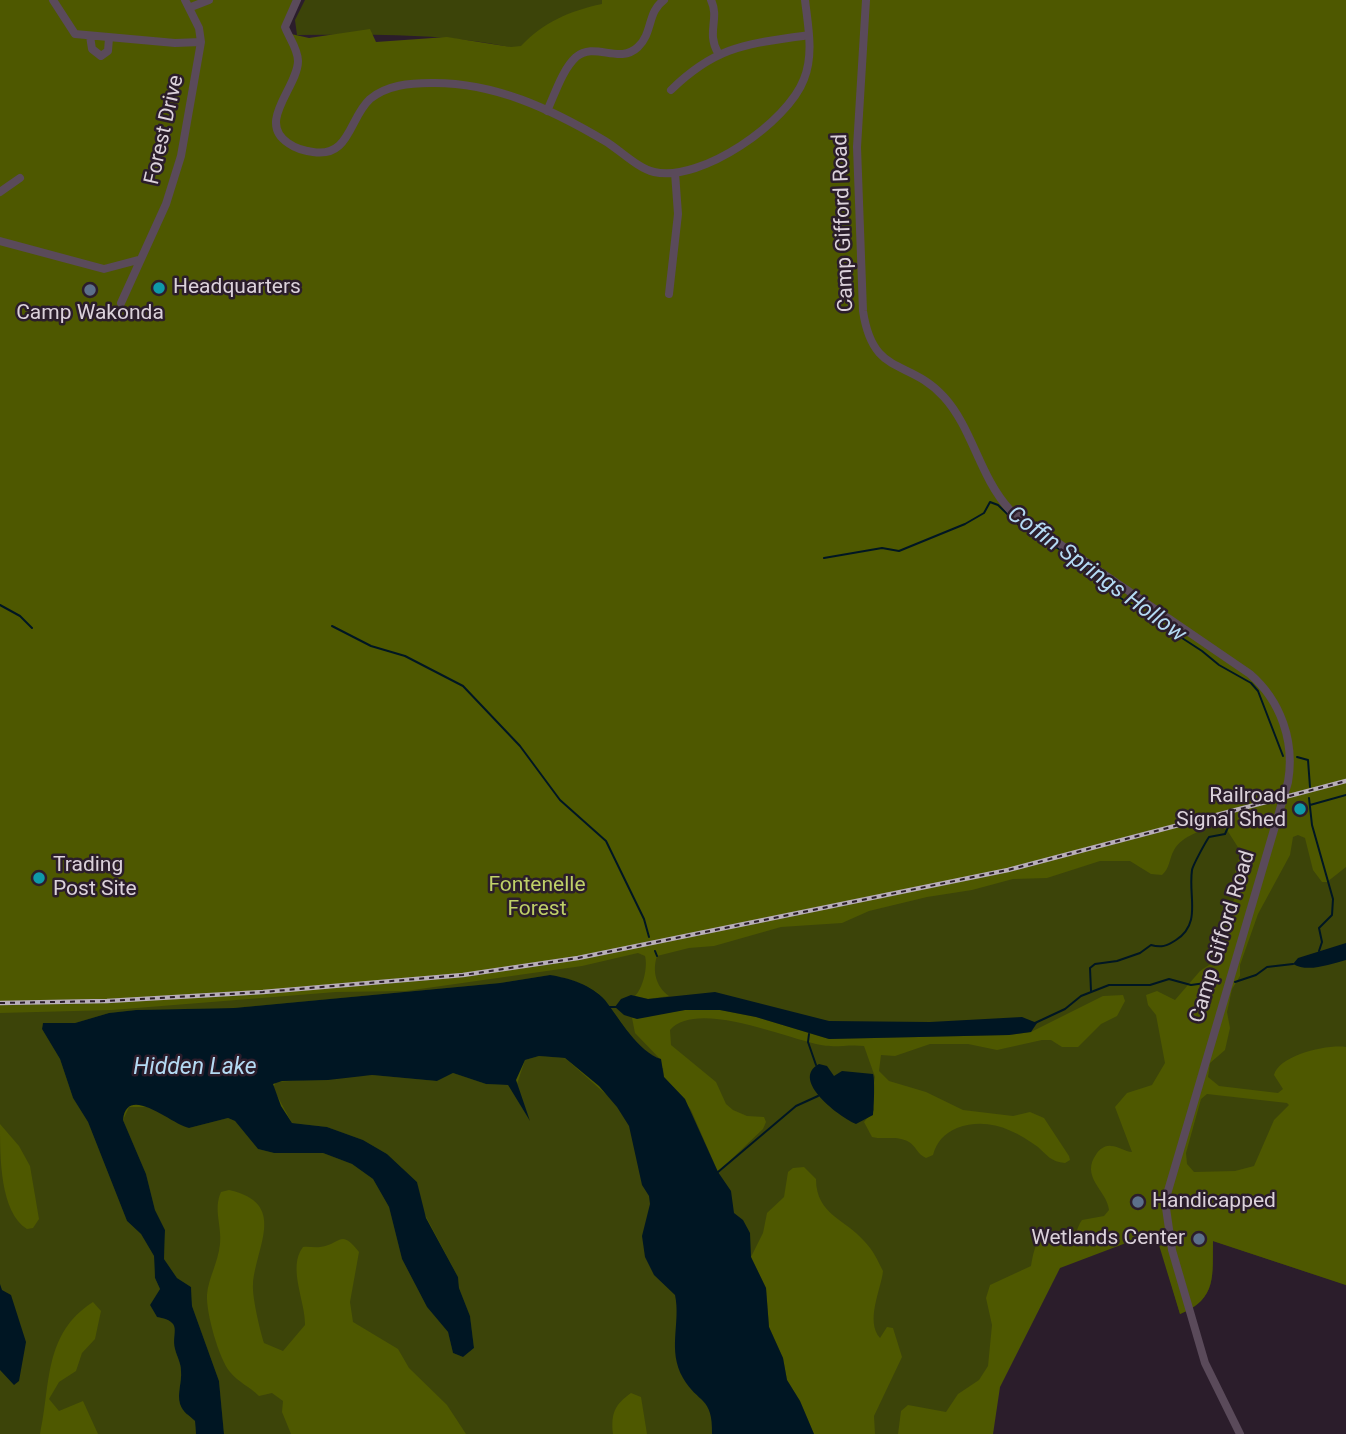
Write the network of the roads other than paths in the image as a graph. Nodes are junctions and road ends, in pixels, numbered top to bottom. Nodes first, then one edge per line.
1 (52, 0) edge
2 (209, 0) edge
3 (297, 0) edge
4 (664, 0) edge
5 (711, 0) edge
6 (805, 0) edge
7 (866, 0) edge
8 (188, 3) edge
9 (809, 35) junction
10 (90, 36) junction
11 (109, 38) junction
12 (201, 41) junction
13 (718, 53) junction
14 (671, 90) dead end
15 (547, 111) junction
16 (675, 173) junction
17 (20, 178) dead end
18 (0, 192) edge
19 (0, 241) edge
20 (138, 260) junction
21 (669, 294) dead end
22 (121, 303) dead end
23 (1241, 1434) edge

1 - 10 street
2 - 8 street
3 - 15 street
4 - 15 street
5 - 13 street
6 - 9 street
7 - 23 street, Camp Gifford Road
8 - 12 street, Forest Drive
9 - 13 street
9 - 16 street
10 - 11 street
10 - 11 street
11 - 12 street
12 - 20 street, Forest Drive
13 - 14 street
15 - 16 street
16 - 21 street
17 - 18 street
19 - 20 street
20 - 22 street, Forest Drive

